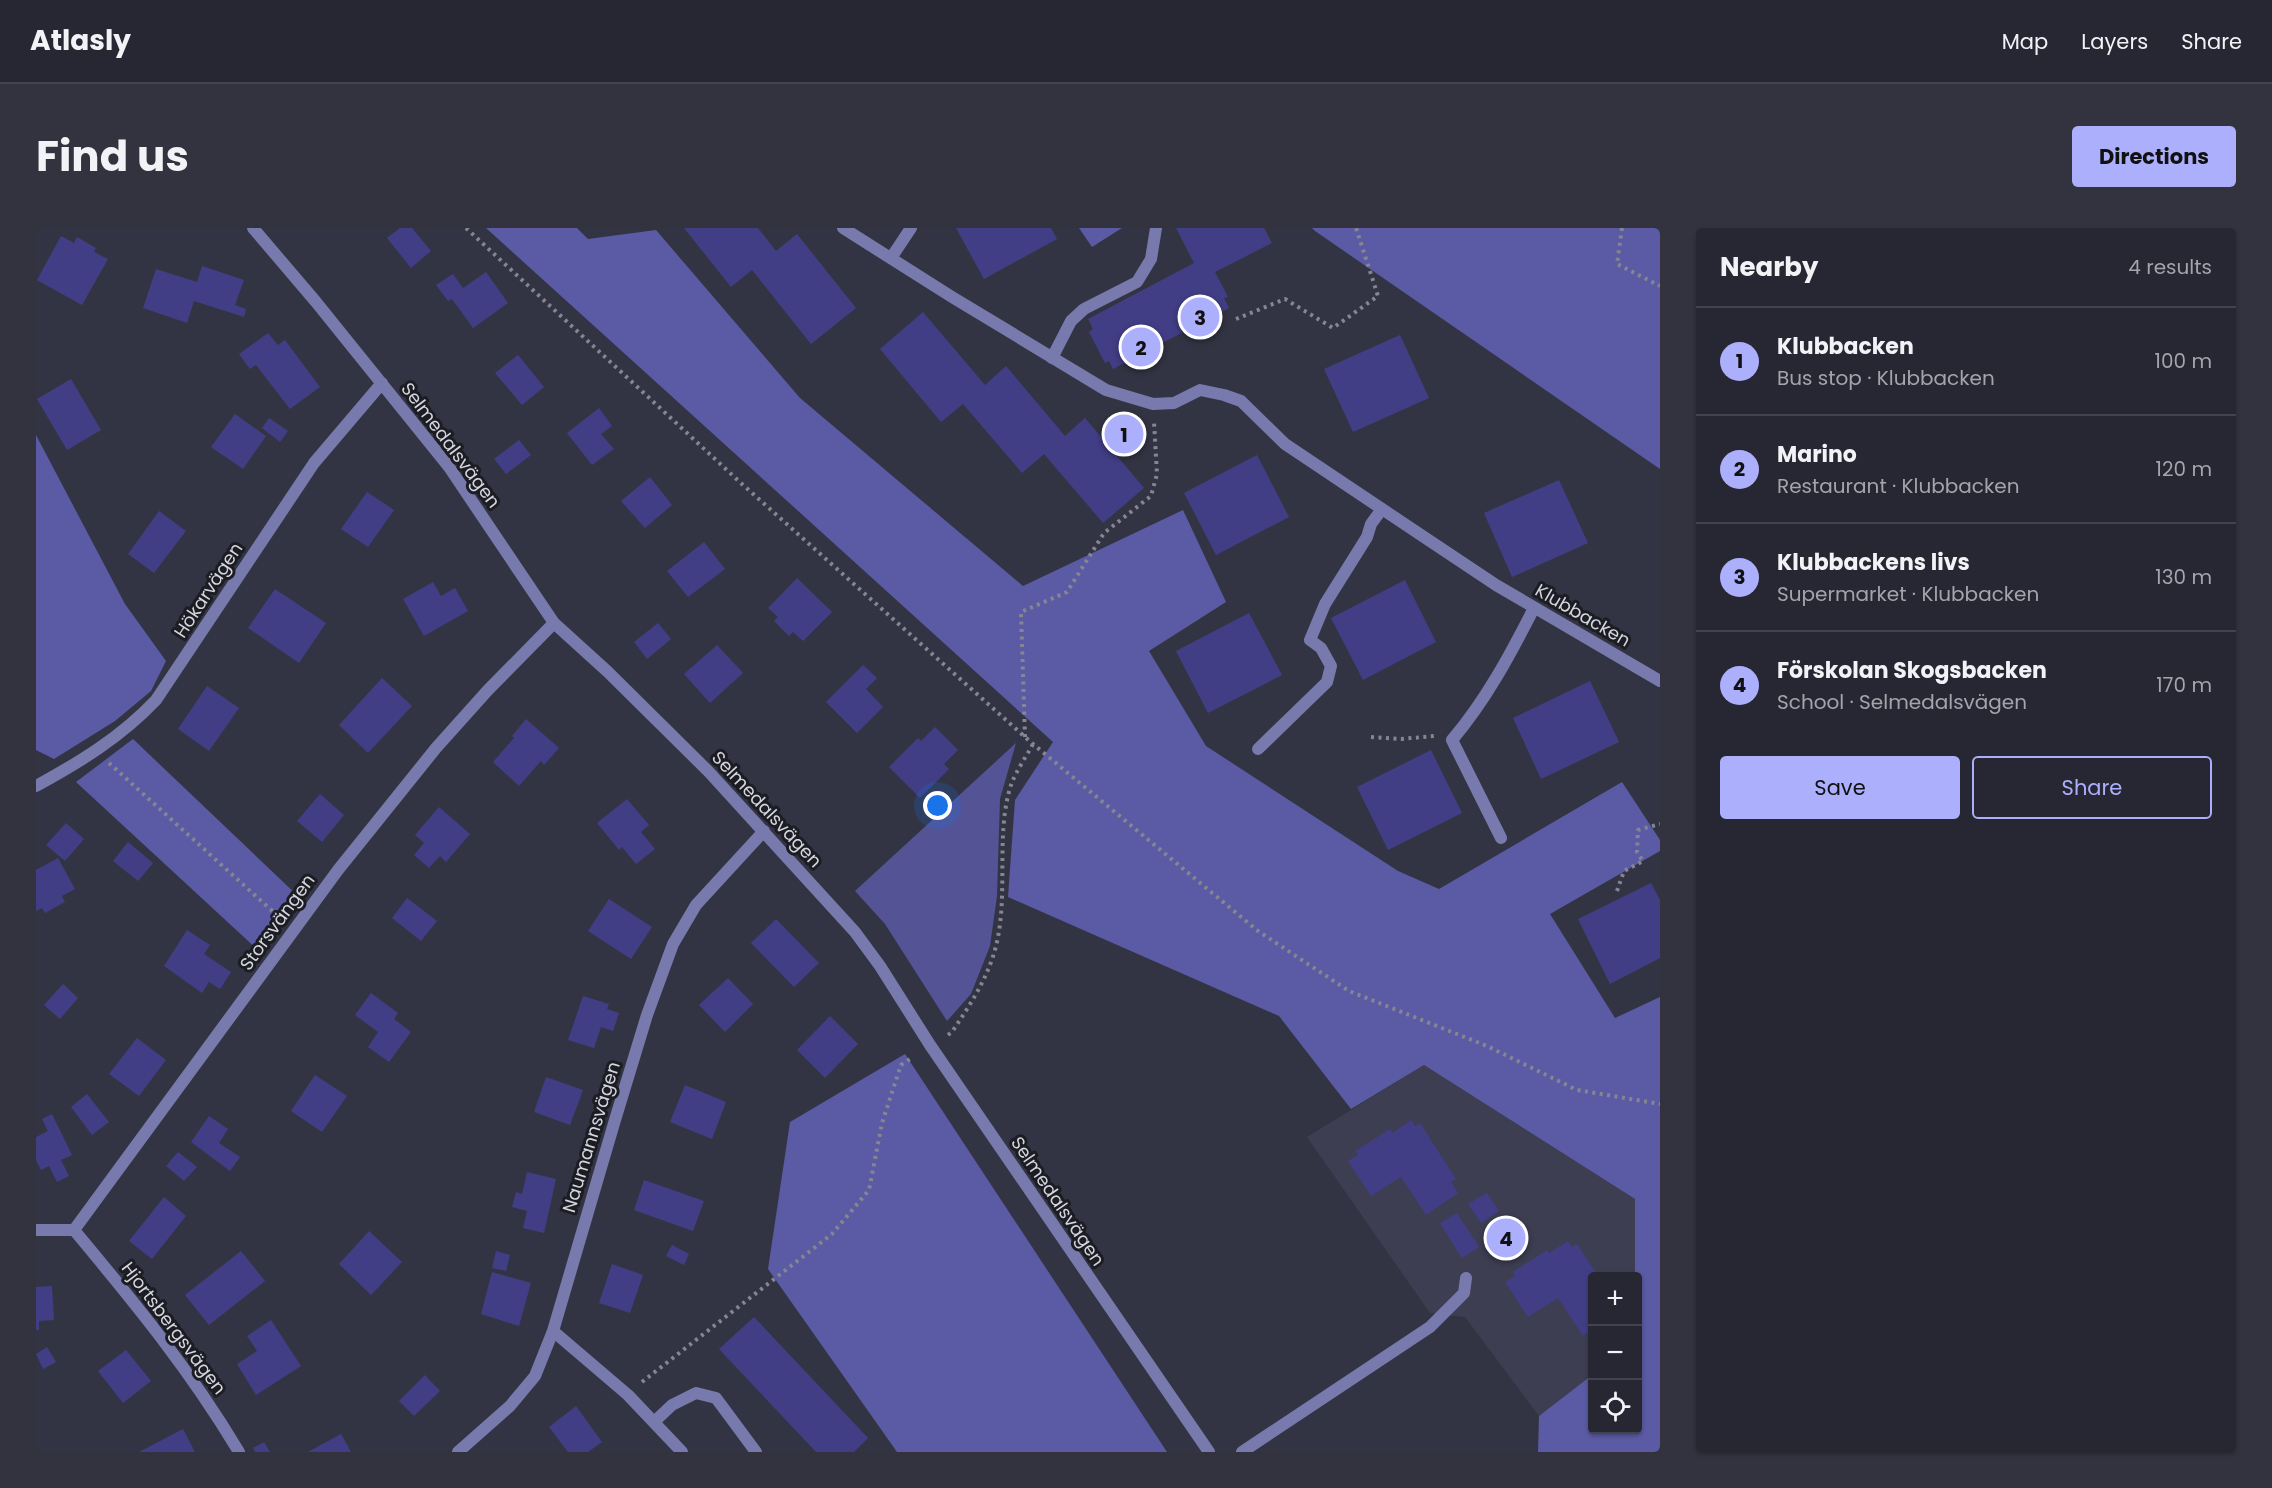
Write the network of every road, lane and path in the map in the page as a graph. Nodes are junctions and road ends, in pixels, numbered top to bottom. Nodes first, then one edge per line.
1 (253, 228) edge
2 (466, 228) edge
3 (843, 228) edge
4 (911, 228) edge
5 (1156, 228) edge
6 (1356, 228) edge
7 (1622, 228) edge
8 (891, 258) junction
9 (1660, 286) edge
10 (1236, 319) dead end
11 (1052, 358) junction
12 (382, 383) junction
13 (1153, 404) junction
14 (1382, 509) junction
15 (1534, 608) junction
16 (554, 623) junction
17 (1660, 681) edge
18 (1025, 737) junction
19 (1371, 737) dead end
20 (1452, 741) junction
21 (1033, 744) junction
22 (1258, 749) dead end
23 (95, 751) junction
24 (36, 786) edge
25 (1660, 824) edge
26 (764, 831) junction
27 (1501, 838) dead end
28 (1617, 891) dead end
29 (294, 930) junction
30 (930, 1045) junction
31 (1660, 1104) edge
32 (36, 1230) edge
33 (74, 1230) junction
34 (1466, 1278) dead end
35 (553, 1330) junction
36 (628, 1395) junction
37 (654, 1422) junction
38 (239, 1452) edge
39 (458, 1452) edge
40 (682, 1452) edge
41 (756, 1452) edge
42 (1209, 1452) edge
43 (1242, 1452) edge

1 - 12 street, Selmedalsvägen
2 - 18 path
3 - 8 street, Klubbacken
4 - 8 street
5 - 11 street
6 - 10 path
7 - 9 path
8 - 11 street, Klubbacken
11 - 13 street, Klubbacken
12 - 16 street, Selmedalsvägen
12 - 23 street, Hökarvägen
13 - 14 street, Klubbacken
13 - 18 path
14 - 15 street, Klubbacken
14 - 22 street
15 - 17 street, Klubbacken
15 - 20 street
16 - 26 street, Selmedalsvägen
16 - 29 street, Storsvängen
18 - 21 path
19 - 20 path
20 - 27 street
21 - 30 path
21 - 31 path
23 - 24 street, Hökarvägen
23 - 29 path
25 - 28 path
26 - 30 street, Selmedalsvägen
26 - 35 street, Naumannsvägen
29 - 33 street, Storsvängen
30 - 36 path
30 - 42 street, Selmedalsvägen
32 - 33 street
33 - 38 street, Hjortsbergsvägen
34 - 43 street
35 - 36 street
35 - 39 street, Naumannsvägen
36 - 37 street
37 - 40 street
37 - 41 street

